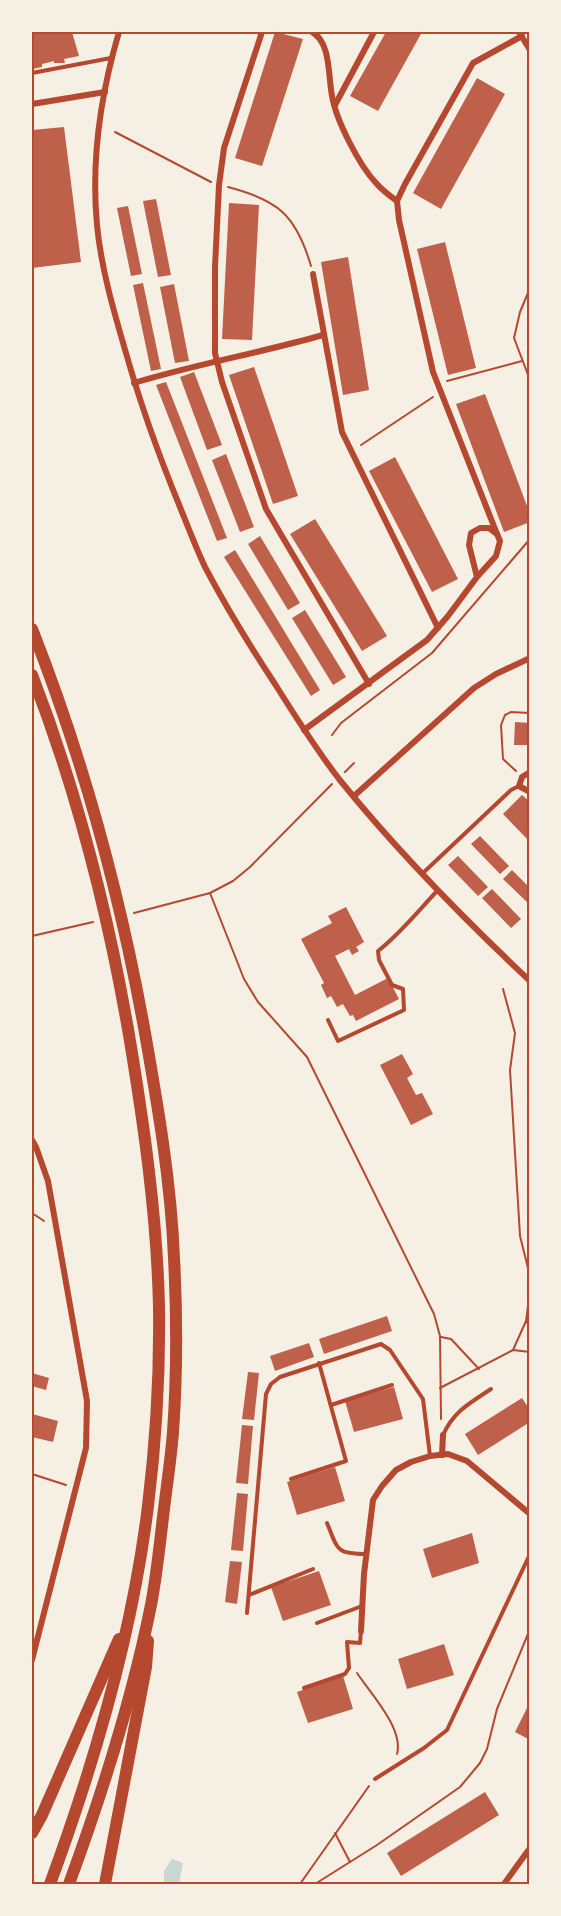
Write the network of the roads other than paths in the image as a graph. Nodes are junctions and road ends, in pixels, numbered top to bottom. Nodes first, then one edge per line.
1 (119, 32) edge
2 (262, 32) edge
3 (312, 32) edge
4 (374, 32) edge
5 (520, 34) edge
6 (530, 50) edge
7 (111, 58) junction
8 (32, 73) edge
9 (105, 92) junction
10 (32, 104) edge
11 (335, 105) junction
12 (398, 201) junction
13 (313, 273) dead end
14 (323, 335) junction
15 (217, 361) junction
16 (134, 383) junction
17 (497, 534) junction
18 (477, 577) junction
19 (438, 628) junction
20 (32, 629) edge
21 (530, 658) edge
22 (32, 675) edge
23 (369, 684) junction
24 (304, 730) junction
25 (530, 772) edge
26 (519, 786) junction
27 (530, 792) edge
28 (354, 796) junction
29 (423, 873) junction
30 (439, 890) junction
31 (530, 981) edge
32 (328, 1020) dead end
33 (32, 1140) edge
34 (319, 1363) junction
35 (392, 1386) dead end
36 (491, 1389) dead end
37 (331, 1405) junction
38 (443, 1435) joint
39 (442, 1455) junction
40 (430, 1456) junction
41 (291, 1479) dead end
42 (530, 1514) edge
43 (327, 1523) dead end
44 (366, 1554) junction
45 (530, 1554) edge
46 (313, 1569) dead end
47 (249, 1595) junction
48 (151, 1605) junction
49 (362, 1606) junction
50 (130, 1613) junction
51 (247, 1613) dead end
52 (317, 1623) dead end
53 (361, 1631) joint
54 (32, 1660) edge
55 (304, 1688) dead end
56 (375, 1779) road end
57 (32, 1833) edge
58 (530, 1848) edge
59 (50, 1884) edge
60 (69, 1884) edge
61 (105, 1884) edge
62 (504, 1884) edge

1 - 7 street
2 - 15 street
3 - 11 street
4 - 11 street
5 - 6 street
5 - 12 street
7 - 8 lane
7 - 9 street
9 - 10 street
9 - 16 street
11 - 12 street
12 - 17 street
13 - 14 street
14 - 15 street
14 - 19 street
15 - 16 street
15 - 23 street
16 - 24 street
17 - 18 street
17 - 18 street
18 - 19 street
19 - 23 street
20 - 48 highway
21 - 28 street
22 - 50 highway
23 - 24 street
24 - 28 street
25 - 26 street
26 - 27 street
26 - 29 lane
28 - 29 street
29 - 30 street
30 - 31 street
30 - 32 lane
33 - 54 street
34 - 37 lane
34 - 40 lane
34 - 47 lane
35 - 37 lane
36 - 38 lane
37 - 41 lane
38 - 39 street
39 - 40 street
39 - 42 street
40 - 44 street
43 - 44 lane
44 - 49 street
45 - 56 lane
46 - 47 lane
47 - 51 lane
48 - 60 highway
48 - 61 highway
49 - 52 lane
49 - 53 street
50 - 57 highway
50 - 59 highway
53 - 55 lane
58 - 62 street

